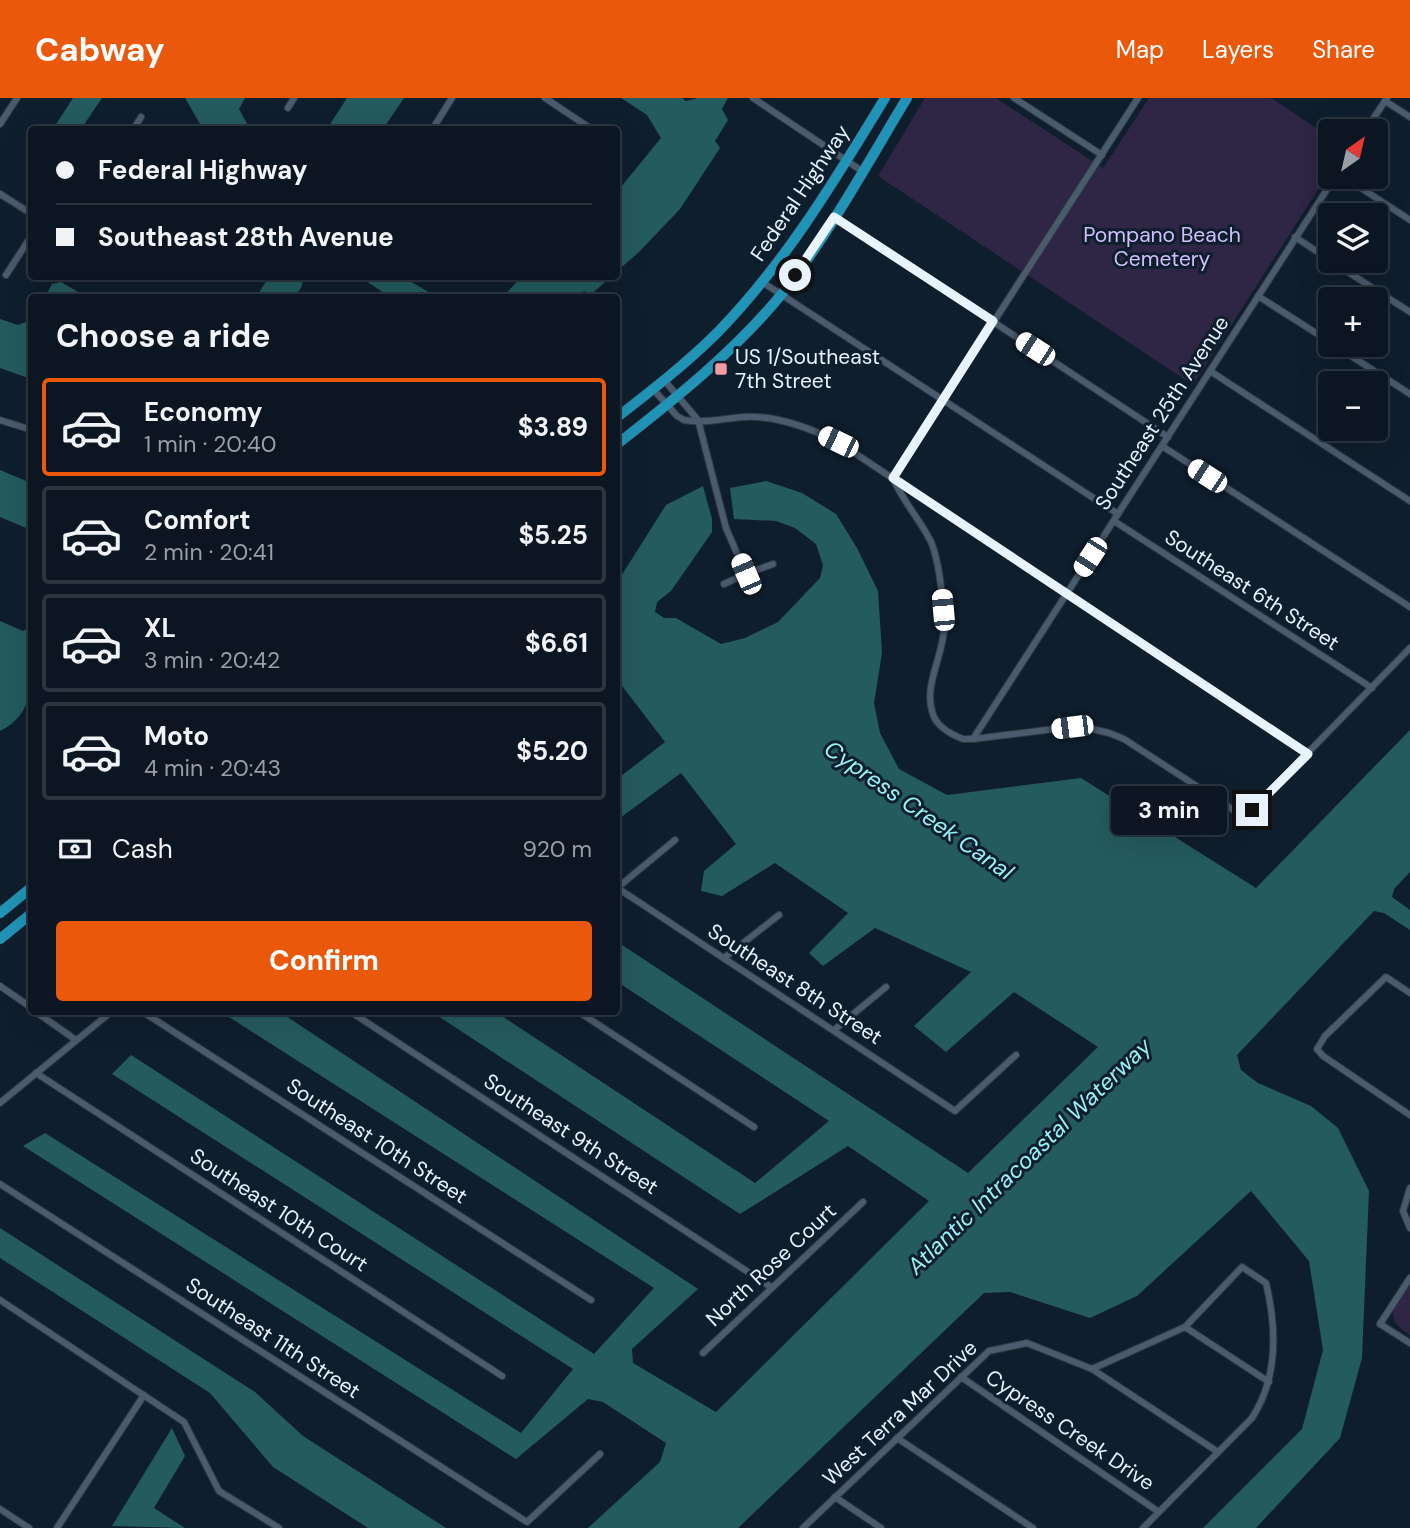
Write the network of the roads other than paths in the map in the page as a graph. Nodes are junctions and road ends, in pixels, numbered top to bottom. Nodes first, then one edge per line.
1 (17, 98) edge
2 (294, 98) edge
3 (452, 98) edge
4 (545, 98) edge
5 (753, 98) edge
6 (885, 98) edge
7 (907, 98) edge
8 (1014, 98) edge
9 (1138, 98) edge
10 (1386, 99) edge
11 (288, 108) dead end
12 (141, 117) dead end
13 (1410, 117) edge
14 (1373, 119) edge
15 (0, 124) edge
16 (135, 126) edge
17 (434, 126) edge
18 (587, 126) edge
19 (1101, 155) junction
20 (847, 160) junction
21 (862, 170) junction
22 (1327, 189) edge
23 (1362, 189) edge
24 (0, 194) edge
25 (28, 212) edge
26 (834, 217) junction
27 (1410, 220) edge
28 (1295, 237) junction
29 (28, 241) edge
30 (1318, 252) edge
31 (1351, 273) edge
32 (6, 275) dead end
33 (762, 282) junction
34 (781, 293) junction
35 (1258, 296) junction
36 (1410, 312) edge
37 (993, 321) junction
38 (1318, 334) edge
39 (1353, 357) edge
40 (1210, 371) junction
41 (664, 380) junction
42 (653, 389) junction
43 (1410, 394) edge
44 (678, 396) junction
45 (943, 399) junction
46 (667, 405) junction
47 (620, 415) edge
48 (0, 420) edge
49 (698, 420) junction
50 (28, 429) edge
51 (1168, 437) junction
52 (620, 442) edge
53 (1162, 446) junction
54 (893, 478) junction
55 (1410, 501) edge
56 (1116, 517) junction
57 (774, 564) dead end
58 (746, 574) junction
59 (724, 584) dead end
60 (1066, 593) junction
61 (1410, 607) edge
62 (1410, 649) edge
63 (1372, 688) junction
64 (973, 739) junction
65 (1308, 754) junction
66 (675, 840) dead end
67 (620, 886) edge
68 (28, 890) edge
69 (620, 890) edge
70 (0, 913) edge
71 (779, 915) dead end
72 (28, 916) edge
73 (0, 939) edge
74 (724, 958) junction
75 (0, 986) edge
76 (886, 987) dead end
77 (1410, 993) edge
78 (28, 1005) edge
79 (40, 1015) edge
80 (107, 1015) edge
81 (149, 1015) edge
82 (356, 1015) edge
83 (584, 1015) edge
84 (834, 1030) junction
85 (76, 1040) junction
86 (1016, 1055) dead end
87 (36, 1073) junction
88 (0, 1103) edge
89 (1410, 1115) edge
90 (754, 1126) dead end
91 (0, 1184) edge
92 (1410, 1188) edge
93 (863, 1202) dead end
94 (1410, 1228) edge
95 (1410, 1278) edge
96 (771, 1287) junction
97 (0, 1300) edge
98 (591, 1300) dead end
99 (1185, 1327) junction
100 (1410, 1343) edge
101 (703, 1353) dead end
102 (1092, 1369) junction
103 (502, 1376) dead end
104 (961, 1377) junction
105 (1269, 1382) junction
106 (145, 1395) junction
107 (897, 1438) junction
108 (1218, 1452) junction
109 (600, 1454) dead end
110 (835, 1497) junction
111 (0, 1509) edge
112 (1158, 1512) junction
113 (29, 1528) edge
114 (57, 1528) edge
115 (279, 1528) edge
116 (803, 1528) edge
117 (881, 1528) edge
118 (1033, 1528) edge
119 (1143, 1528) edge

1 - 15 street
2 - 11 street
3 - 17 street
4 - 18 street
5 - 20 street
6 - 20 main road, Federal Highway
7 - 21 main road, Federal Highway
8 - 19 street
9 - 19 street
10 - 13 street
10 - 14 street
12 - 16 street
19 - 37 street
20 - 21 street
20 - 33 main road, Federal Highway
21 - 26 main road, Federal Highway
22 - 28 street, Southeast 25th Avenue
23 - 27 street
24 - 25 street
26 - 34 main road, Federal Highway
26 - 37 street
28 - 30 street
28 - 35 street, Southeast 25th Avenue
29 - 32 street
31 - 36 street
33 - 34 street, Southeast 6th Street
33 - 41 main road, Federal Highway
34 - 44 main road, Federal Highway
34 - 45 street, Southeast 6th Street
35 - 38 street
35 - 40 street, Southeast 25th Avenue
37 - 45 street
37 - 51 street
39 - 43 street
40 - 51 street, Southeast 25th Avenue
40 - 55 street
41 - 42 main road, Federal Highway
41 - 44 street
42 - 46 street
42 - 47 main road, Federal Highway
44 - 46 main road, Federal Highway
44 - 49 street
45 - 54 street
45 - 56 street, Southeast 6th Street
46 - 49 street
46 - 52 main road, Federal Highway
48 - 50 street
49 - 54 street
49 - 58 street
51 - 53 street, Southeast 25th Avenue
53 - 56 street, Southeast 25th Avenue
53 - 61 street
54 - 60 street
54 - 64 street
56 - 60 street, Southeast 25th Avenue
56 - 63 street, Southeast 6th Street
57 - 58 street
58 - 59 street
60 - 64 street, Southeast 25th Avenue
60 - 65 street
62 - 63 street
63 - 65 street
64 - 65 street
66 - 67 street
68 - 70 main road
69 - 74 street, Southeast 8th Street
71 - 74 street
72 - 73 main road
74 - 84 street, Southeast 8th Street
75 - 78 street
76 - 84 street
77 - 89 street
79 - 85 street
80 - 85 street
81 - 98 street, Southeast 10th Street
82 - 96 street, Southeast 9th Street
83 - 90 street
84 - 86 street, Southeast 8th Street
85 - 87 street
87 - 88 street
87 - 103 street, Southeast 10th Court
91 - 109 street, Southeast 11th Street
92 - 94 street
93 - 96 street, North Rose Court
95 - 100 street
96 - 101 street, North Rose Court
97 - 106 street
99 - 102 street
99 - 105 street
99 - 105 street
102 - 104 street, West Terra Mar Drive
102 - 108 street, West Terra Mar Drive
104 - 107 street, West Terra Mar Drive
104 - 112 street, Cypress Creek Drive
105 - 108 street
106 - 114 street
106 - 115 street
107 - 110 street, West Terra Mar Drive
107 - 118 street
108 - 112 street
110 - 116 street, West Terra Mar Drive
110 - 117 street
111 - 113 street
112 - 119 street

